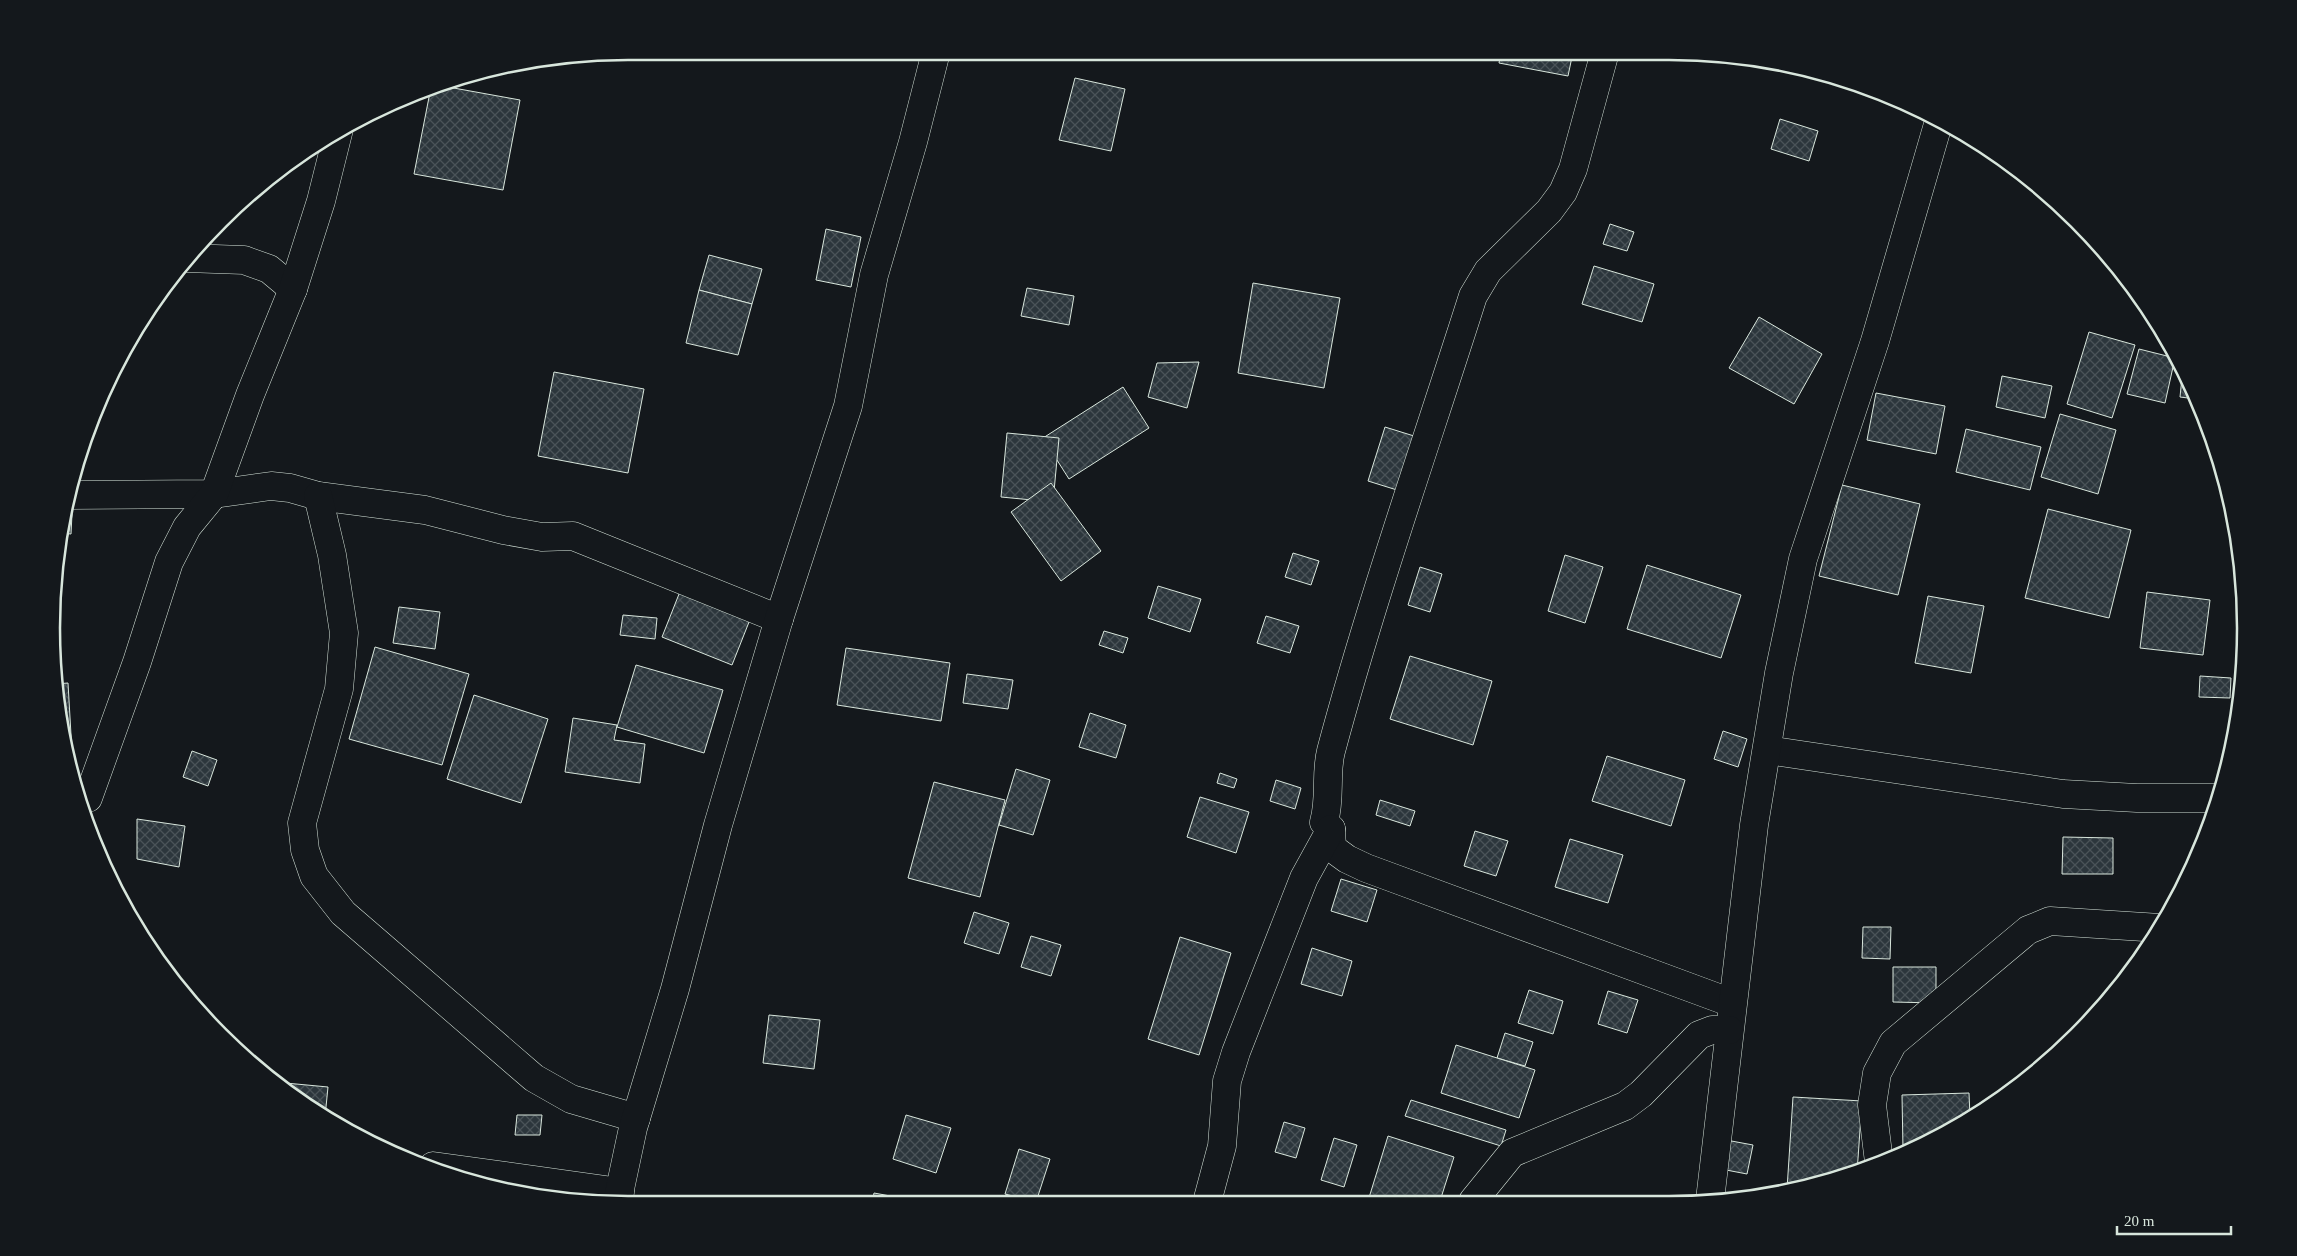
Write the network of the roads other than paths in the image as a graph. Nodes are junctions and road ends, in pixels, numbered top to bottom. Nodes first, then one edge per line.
1 (934, 60) edge
2 (1603, 60) edge
3 (1937, 128) edge
4 (336, 141) edge
5 (197, 258) edge
6 (293, 289) junction
7 (214, 494) junction
8 (76, 495) edge
9 (318, 496) junction
10 (779, 619) junction
11 (1767, 750) junction
12 (88, 798) dead end
13 (2211, 798) edge
14 (1330, 829) junction
15 (2151, 927) edge
16 (1732, 1003) junction
17 (1730, 1030) junction
18 (636, 1118) junction
19 (1878, 1156) edge
20 (461, 1171) edge
21 (1711, 1194) edge
22 (602, 1195) edge
23 (619, 1196) edge
24 (1209, 1196) edge
25 (1477, 1196) edge

1 - 10 street
2 - 14 street
3 - 11 street
4 - 6 street
5 - 6 street
6 - 7 street
7 - 8 street
7 - 9 street
7 - 12 street
9 - 10 street
9 - 18 street
10 - 18 street
11 - 13 street
11 - 16 street
14 - 16 street
14 - 24 street
15 - 19 street
16 - 17 street
17 - 21 street
17 - 25 street
18 - 23 street
20 - 22 street

